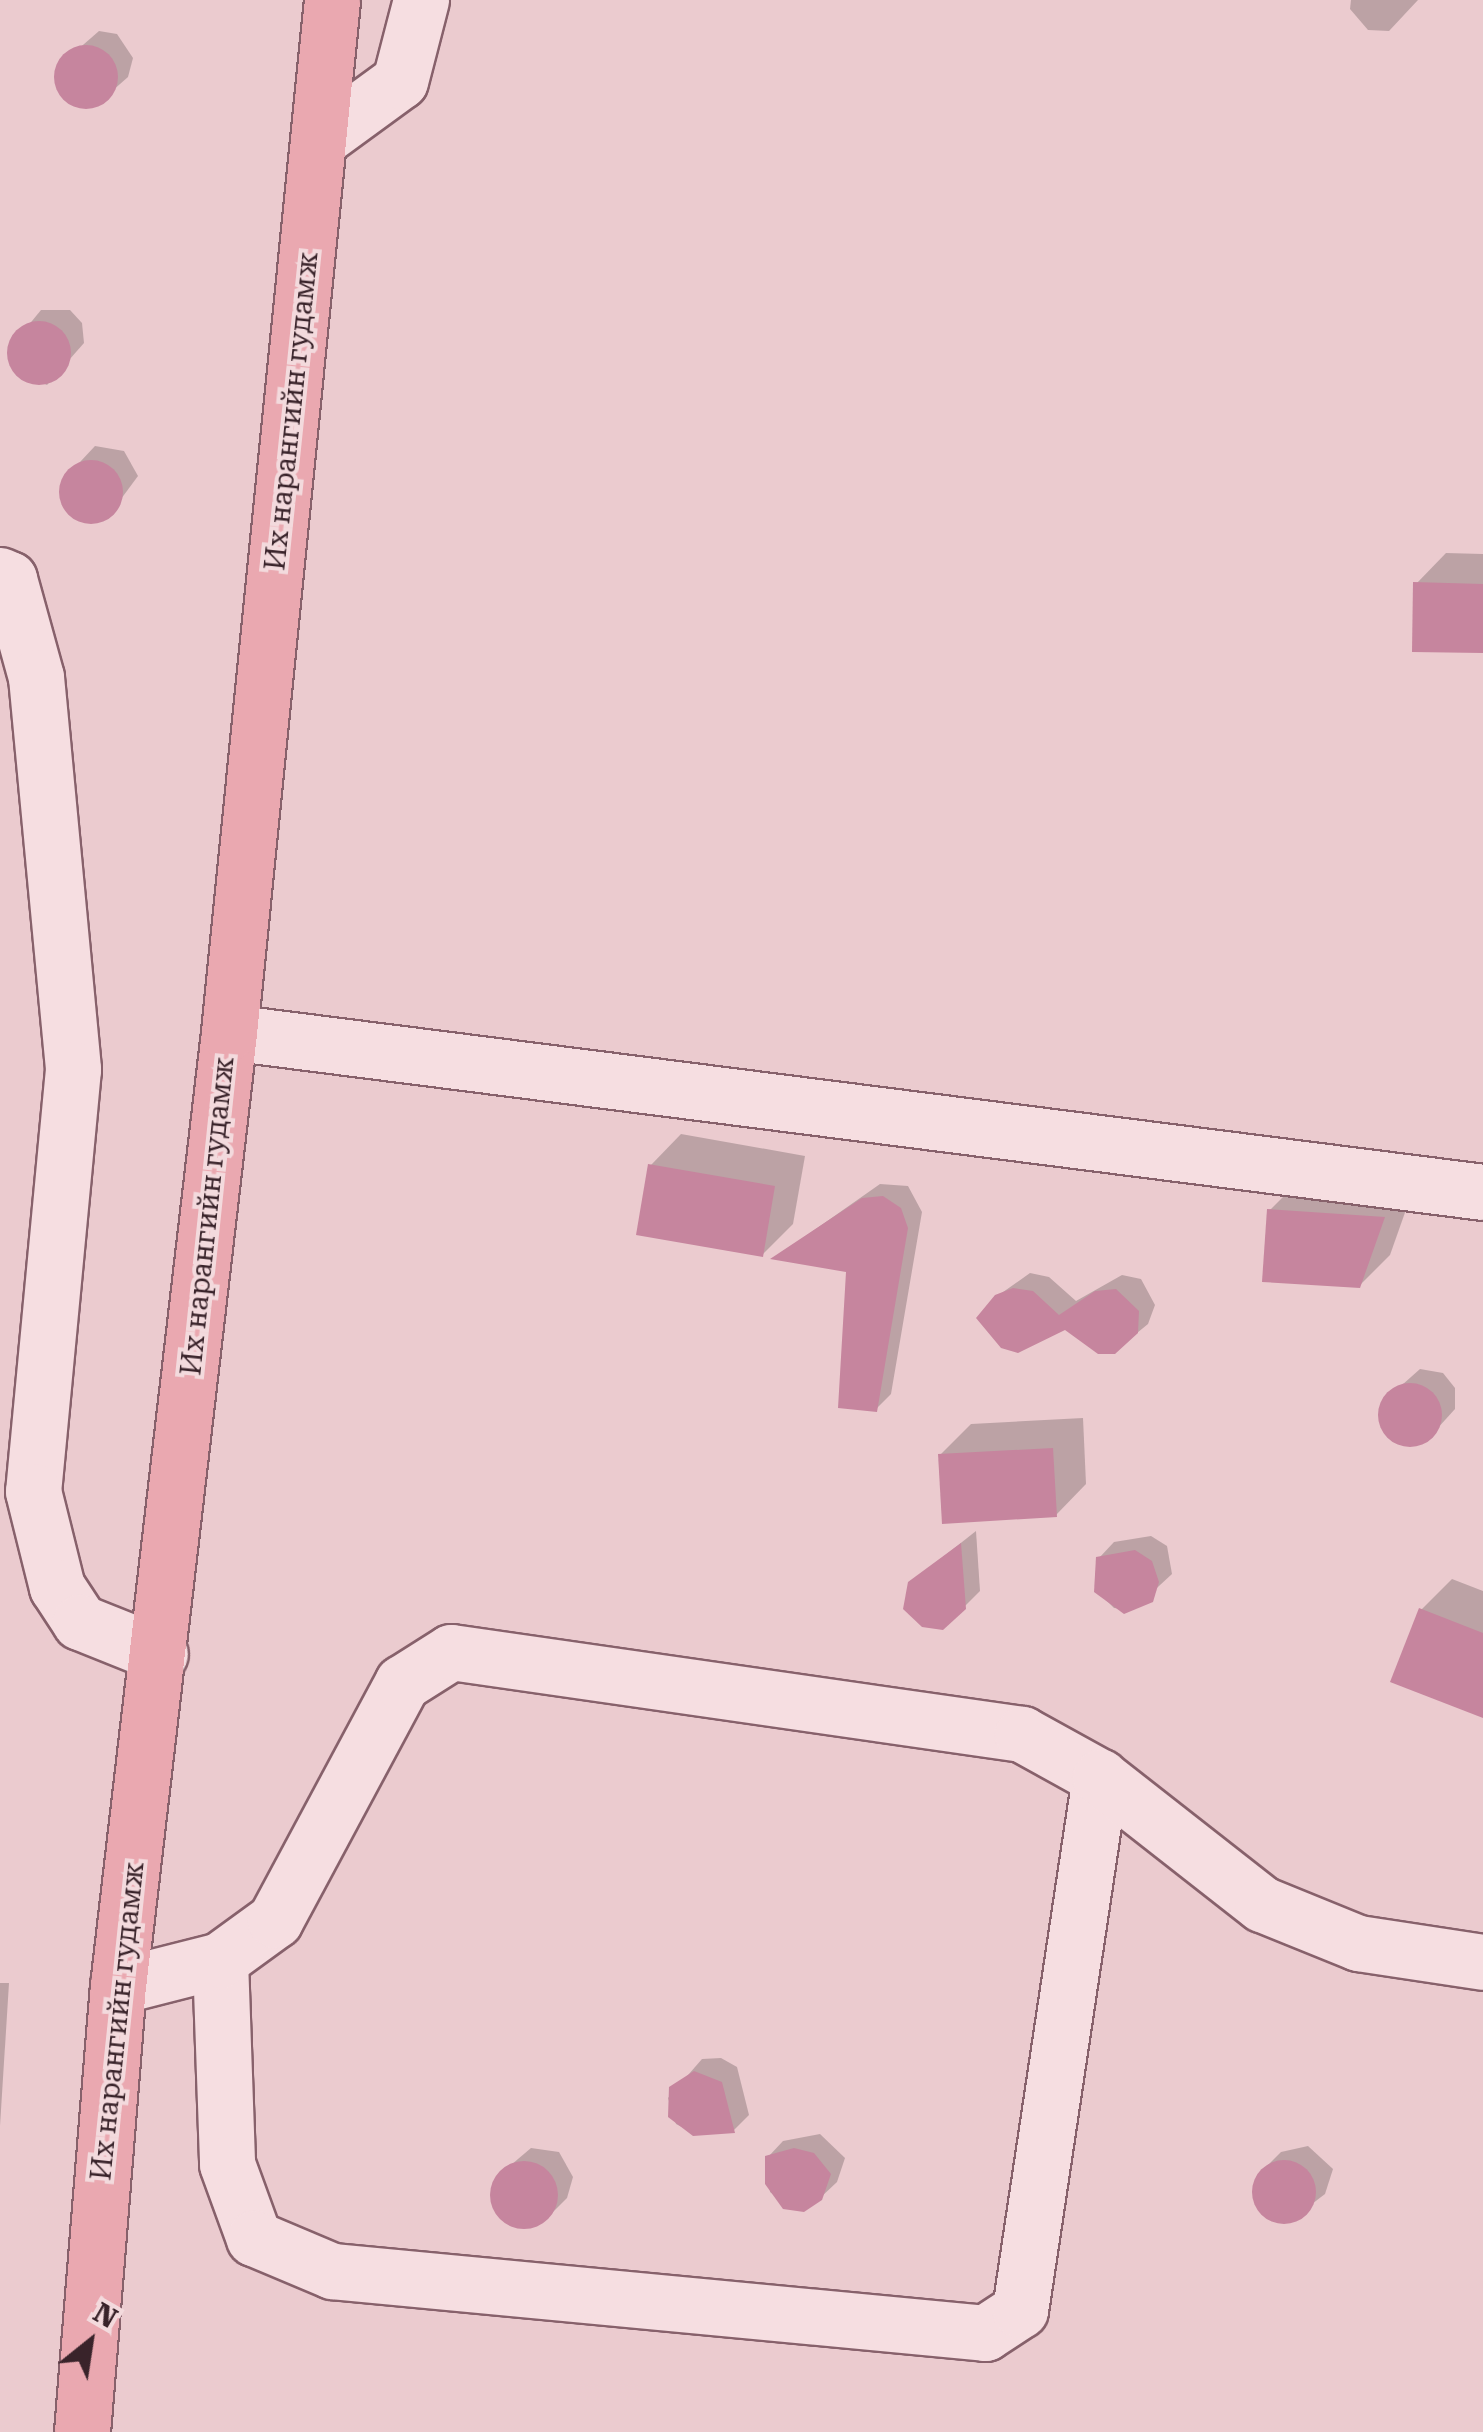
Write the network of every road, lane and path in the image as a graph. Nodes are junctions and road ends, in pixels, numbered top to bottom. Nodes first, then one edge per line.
1 (332, 0) edge
2 (421, 0) edge
3 (319, 140) junction
4 (0, 575) edge
5 (229, 1032) junction
6 (1483, 1192) edge
7 (160, 1654) junction
8 (1100, 1776) junction
9 (220, 1960) junction
10 (1483, 1962) edge
11 (118, 1986) junction
12 (82, 2432) edge

1 - 3 main road, Их нарангийн гудамж
2 - 3 street
3 - 5 main road, Их нарангийн гудамж
4 - 7 street
5 - 6 street
5 - 7 main road, Их нарангийн гудамж
7 - 11 main road, Их нарангийн гудамж
8 - 9 street
8 - 9 street
8 - 10 street
9 - 11 street
11 - 12 main road, Их нарангийн гудамж

